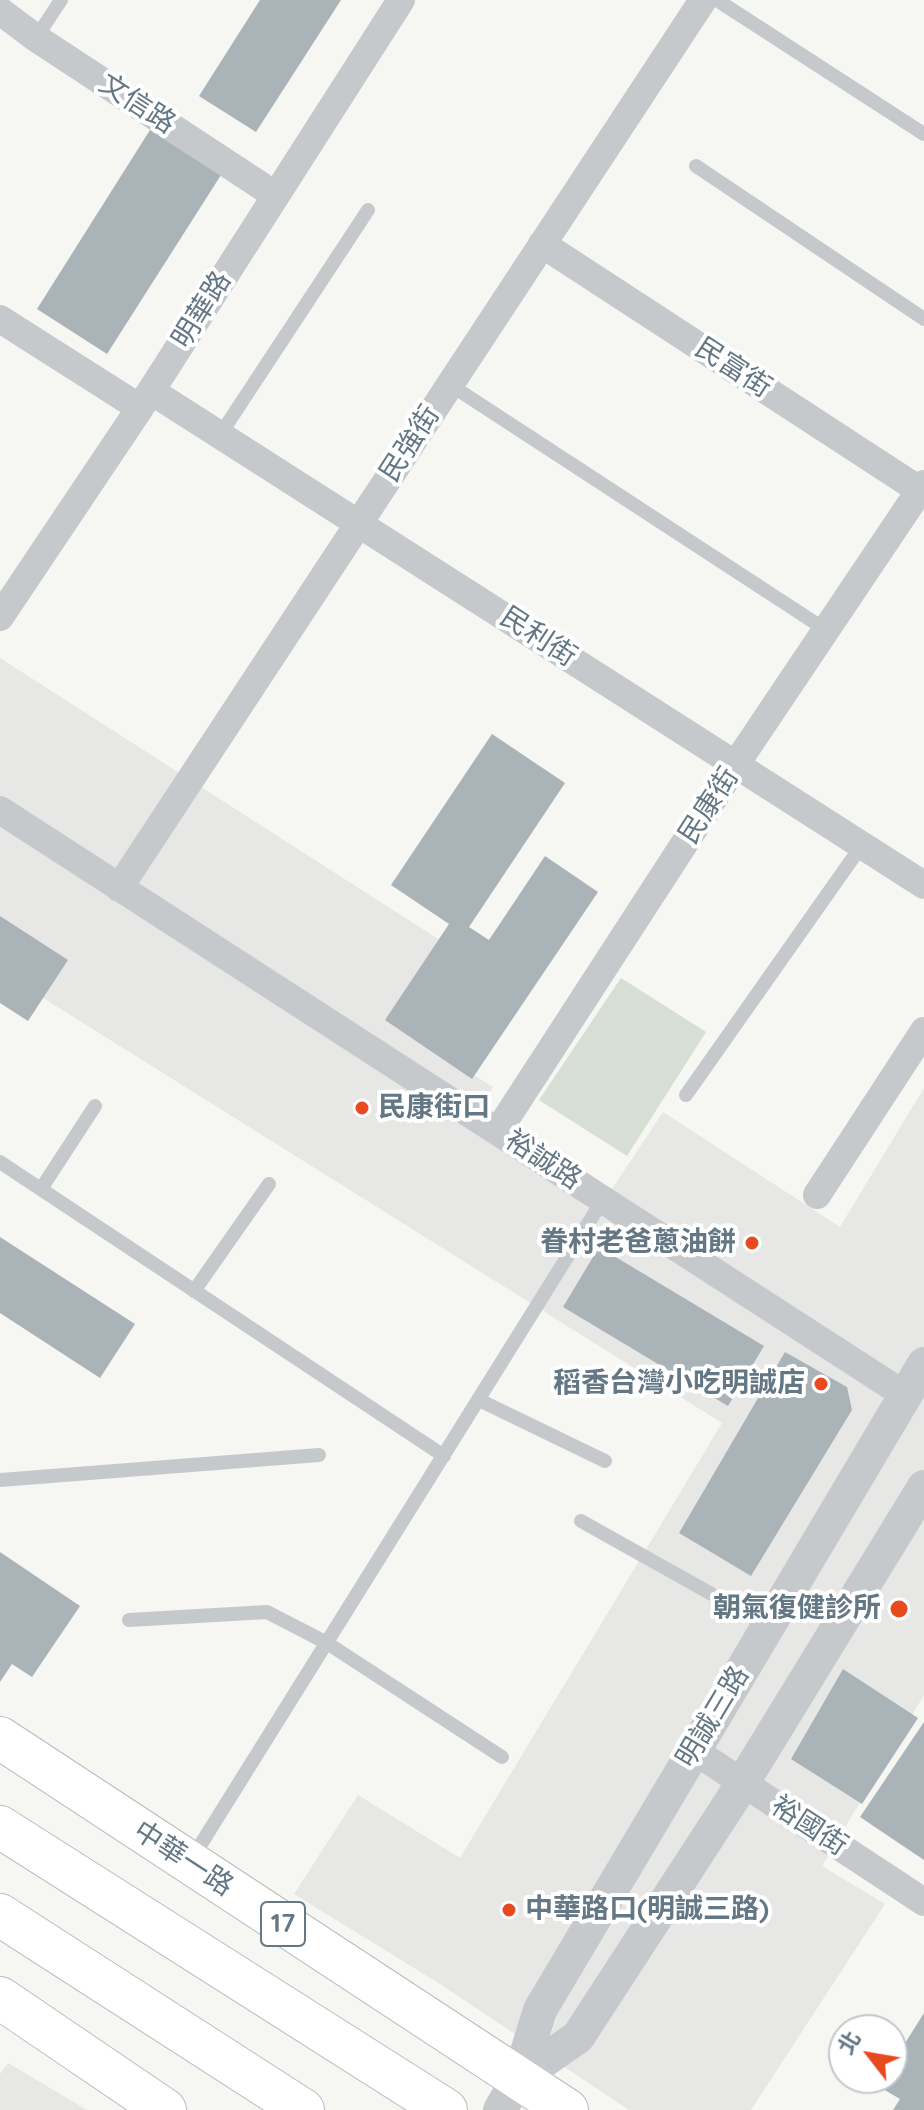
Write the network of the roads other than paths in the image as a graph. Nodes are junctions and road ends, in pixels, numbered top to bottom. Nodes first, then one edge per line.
1 (61, 0) edge
2 (401, 0) edge
3 (703, 0) edge
4 (717, 0) edge
5 (0, 11) edge
6 (36, 38) junction
7 (924, 134) edge
8 (696, 166) dead end
9 (275, 195) junction
10 (368, 210) dead end
11 (542, 244) junction
12 (0, 319) edge
13 (924, 319) edge
14 (449, 384) junction
15 (145, 400) junction
16 (220, 435) junction
17 (923, 489) edge
18 (359, 522) junction
19 (0, 617) edge
20 (826, 630) junction
21 (736, 764) junction
22 (0, 810) edge
23 (862, 845) junction
24 (921, 876) edge
25 (119, 888) junction
26 (924, 1031) edge
27 (686, 1095) dead end
28 (95, 1106) dead end
29 (498, 1131) junction
30 (0, 1162) edge
31 (269, 1184) dead end
32 (41, 1189) junction
33 (817, 1195) dead end
34 (604, 1198) junction
35 (194, 1291) junction
36 (924, 1364) edge
37 (479, 1400) junction
38 (915, 1401) edge
39 (319, 1455) dead end
40 (444, 1456) junction
41 (605, 1461) dead end
42 (0, 1480) edge
43 (924, 1487) edge
44 (581, 1521) dead end
45 (129, 1620) dead end
46 (767, 1625) junction
47 (327, 1643) junction
48 (0, 1738) edge
49 (693, 1750) junction
50 (502, 1757) dead end
51 (742, 1783) junction
52 (0, 1827) edge
53 (189, 1863) junction
54 (924, 1902) edge
55 (0, 1915) edge
56 (0, 1998) edge
57 (510, 2094) edge
58 (165, 2110) edge
59 (303, 2110) edge
60 (446, 2110) edge
61 (567, 2110) edge

1 - 6 lane
2 - 9 street, 明華路
3 - 11 street, 民強街
4 - 7 lane
5 - 6 street, 文信路
6 - 9 street, 文信路
8 - 13 lane
9 - 15 street, 明華路
10 - 16 lane
11 - 14 street, 民強街
11 - 17 street, 民富街
12 - 15 street, 民利街
14 - 18 street, 民強街
14 - 20 lane
15 - 16 street, 民利街
15 - 19 street, 明華路
16 - 18 street, 民利街
17 - 20 street, 民康街
18 - 21 street, 民利街
18 - 25 street, 民強街
20 - 21 street, 民康街
21 - 23 street, 民利街
21 - 29 street, 民康街
22 - 25 street, 裕誠路
23 - 24 street, 民利街
23 - 27 lane
25 - 29 street, 裕誠路
26 - 33 street
28 - 32 lane
29 - 34 street, 裕誠路
30 - 32 lane
31 - 35 lane
32 - 35 lane
34 - 37 lane
34 - 38 street, 裕誠路
35 - 40 lane
36 - 38 street, 明誠三路
37 - 40 lane
37 - 41 lane
38 - 46 street, 明誠三路
39 - 42 lane
40 - 47 lane
43 - 51 street
44 - 46 lane
45 - 47 lane
46 - 49 street, 明誠三路
47 - 50 lane
47 - 53 lane
48 - 53 main road, 中華一路 / 17
49 - 51 street, 裕國街
49 - 57 street, 明誠三路
51 - 54 street, 裕國街
51 - 57 street
52 - 60 main road, 17
53 - 57 main road, 中華一路 / 17
55 - 59 main road
56 - 58 main road
57 - 61 main road, 中華一路 / 17

